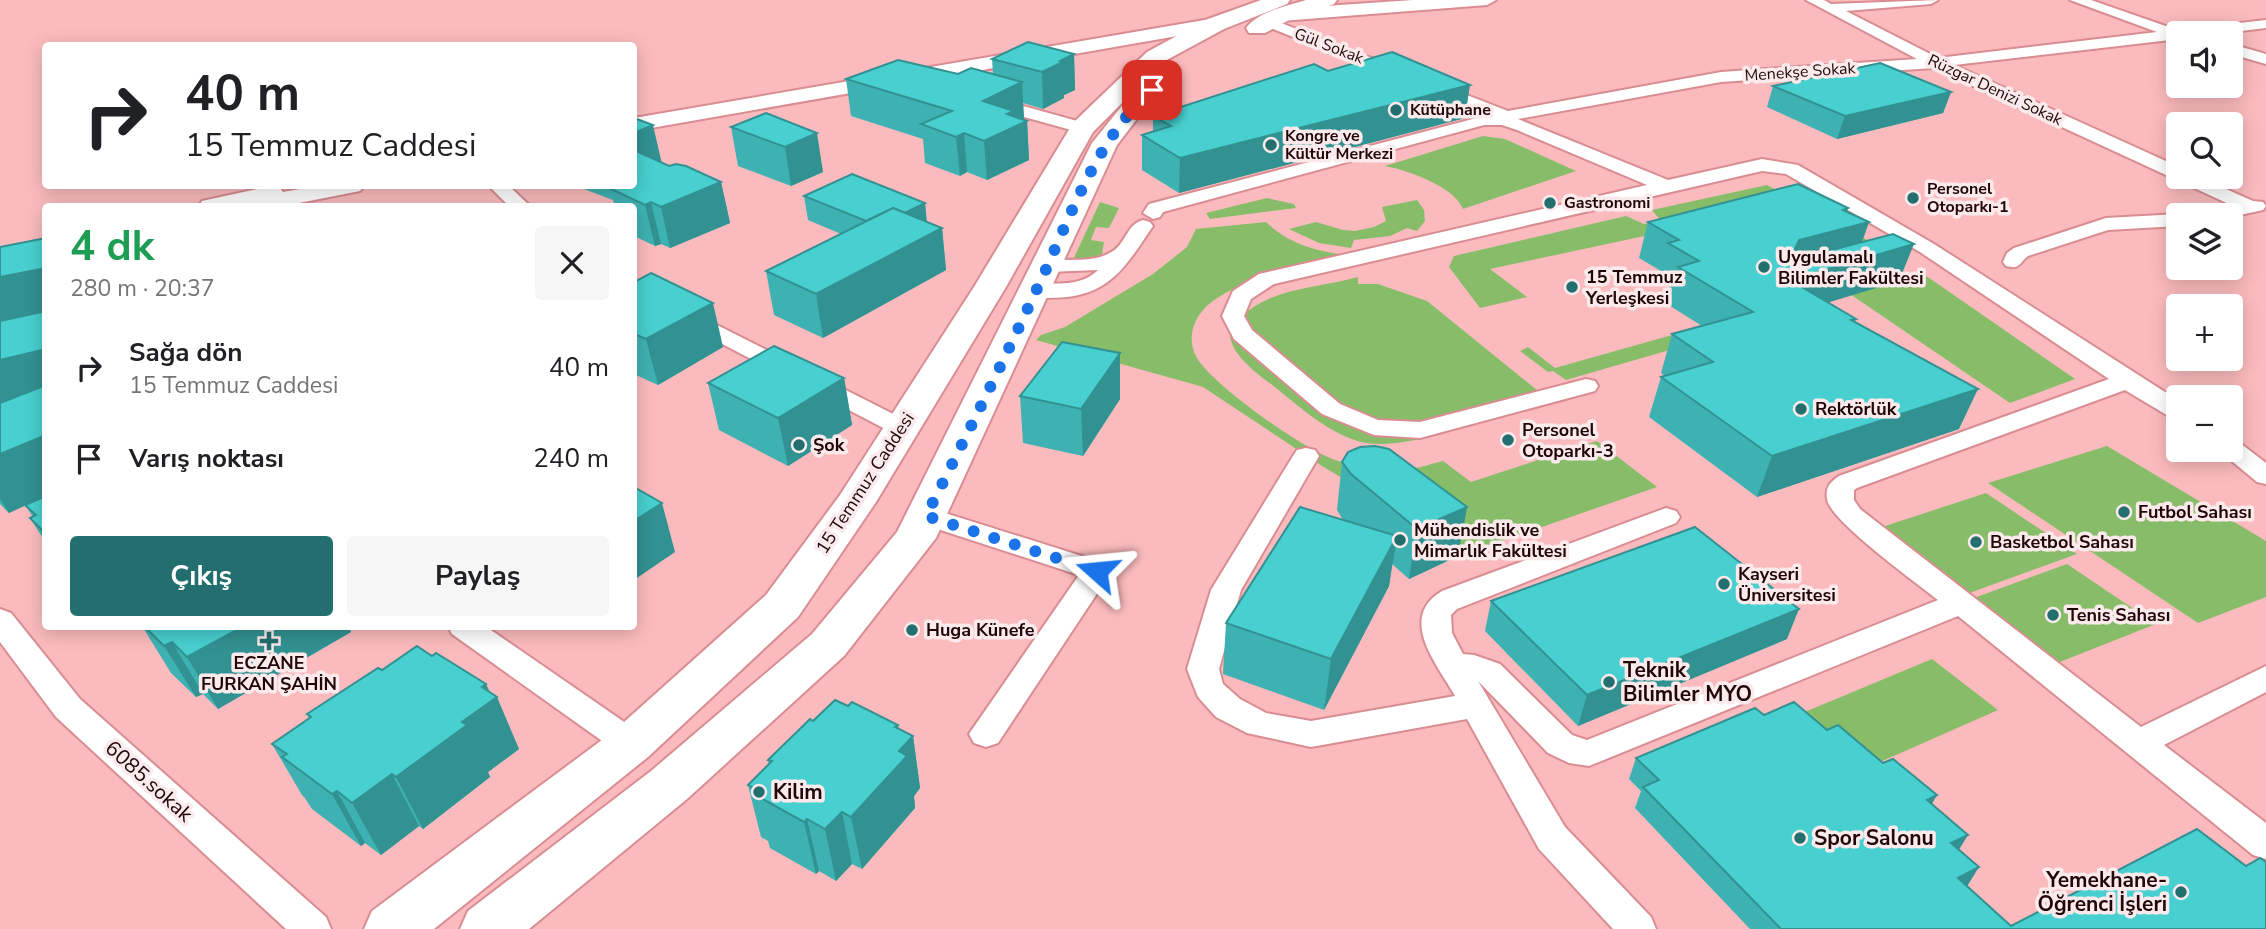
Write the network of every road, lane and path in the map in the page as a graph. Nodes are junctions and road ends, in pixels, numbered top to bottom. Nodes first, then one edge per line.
1 (1327, 0) edge
2 (1487, 0) edge
3 (1813, 0) edge
4 (1931, 0) edge
5 (2077, 0) edge
6 (1829, 8) junction
7 (1270, 17) edge
8 (1216, 24) junction
9 (2266, 24) edge
10 (2243, 27) edge
11 (2166, 29) edge
12 (2166, 36) edge
13 (1165, 52) junction
14 (2243, 53) edge
15 (1208, 54) junction
16 (2266, 59) edge
17 (1936, 63) junction
18 (919, 81) junction
19 (944, 89) edge
20 (969, 96) edge
21 (1506, 116) joint
22 (637, 124) edge
23 (1083, 128) junction
24 (637, 132) edge
25 (2166, 168) edge
26 (1666, 186) junction
27 (293, 189) edge
28 (337, 189) edge
29 (501, 189) edge
30 (2216, 189) edge
31 (225, 203) edge
32 (264, 203) edge
33 (517, 203) edge
34 (2259, 205) edge
35 (2166, 221) edge
36 (1927, 248) junction
37 (1900, 255) edge
38 (2013, 262) dead end
39 (1020, 277) junction
40 (637, 292) edge
41 (2127, 381) junction
42 (1586, 386) dead end
43 (2166, 404) edge
44 (902, 428) junction
45 (1306, 456) dead end
46 (2243, 458) edge
47 (2266, 476) edge
48 (926, 516) junction
49 (1666, 517) dead end
50 (1961, 603) junction
51 (0, 620) edge
52 (469, 630) edge
53 (1453, 665) junction
54 (2266, 678) edge
55 (1476, 705) junction
56 (986, 734) dead end
57 (2138, 743) junction
58 (631, 744) junction
59 (2266, 844) edge
60 (312, 929) edge
61 (392, 929) edge
62 (488, 929) edge
63 (1637, 929) edge

1 - 7 main road, 15 Temmuz Caddesi
2 - 7 street
3 - 6 street, Rüzgar Denizi Sokak
4 - 6 street
5 - 11 street
6 - 17 street, Rüzgar Denizi Sokak
7 - 8 main road, 15 Temmuz Caddesi
7 - 8 main road
7 - 15 main road, 15 Temmuz Caddesi
7 - 21 street, Gül Sokak
8 - 13 main road, 15 Temmuz Caddesi
8 - 22 street
9 - 10 street, Menekşe Sokak
12 - 17 street, Menekşe Sokak
13 - 15 main road
13 - 18 street
13 - 23 main road, 15 Temmuz Caddesi
14 - 16 street
15 - 39 main road, 15 Temmuz Caddesi
17 - 21 street, Menekşe Sokak
17 - 25 street, Rüzgar Denizi Sokak
18 - 19 street
18 - 24 street
20 - 23 street
23 - 39 main road, 15 Temmuz Caddesi
26 - 36 street
26 - 39 street
26 - 42 street
27 - 31 street
28 - 32 street
29 - 33 street
30 - 34 street
35 - 38 street
36 - 37 street
36 - 41 street
39 - 44 main road, 15 Temmuz Caddesi
39 - 48 main road, 15 Temmuz Caddesi
40 - 44 street
41 - 43 street
41 - 50 street
44 - 58 main road, 15 Temmuz Caddesi
45 - 55 street
46 - 47 street
48 - 56 street
48 - 62 main road, 15 Temmuz Caddesi
49 - 53 street
50 - 53 street
50 - 57 street
51 - 60 street, 6085.sokak
52 - 58 street
53 - 55 street
54 - 57 street
55 - 63 street
57 - 59 street
58 - 61 main road, 15 Temmuz Caddesi

